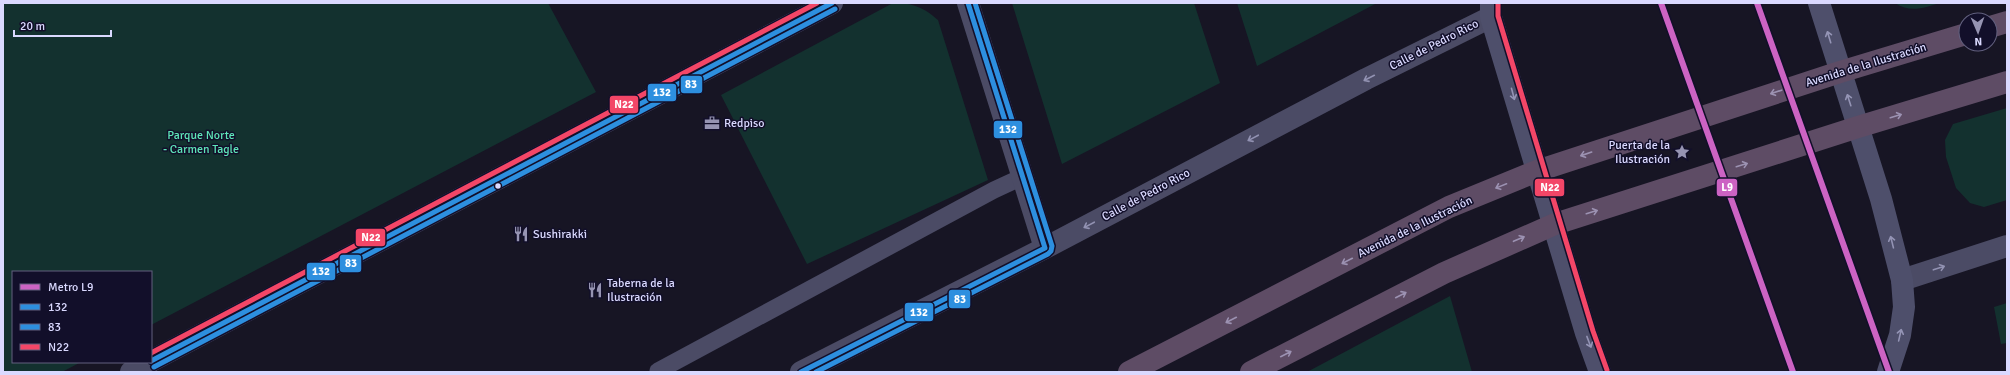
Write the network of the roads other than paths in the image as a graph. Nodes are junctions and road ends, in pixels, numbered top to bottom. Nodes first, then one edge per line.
1 (832, 3) edge
2 (968, 3) edge
3 (1819, 3) edge
4 (1491, 10) edge
5 (1958, 36) edge
6 (1840, 72) junction
7 (2007, 82) edge
8 (1858, 127) junction
9 (1538, 171) junction
10 (1022, 177) junction
11 (1554, 224) junction
12 (2007, 246) edge
13 (1045, 248) junction
14 (1902, 280) junction
15 (152, 361) edge
16 (148, 363) edge
17 (658, 371) dead end
18 (131, 372) edge
19 (801, 372) edge
20 (1129, 372) edge
21 (1251, 372) edge
22 (1600, 372) edge
23 (1888, 372) edge

1 - 15 street
2 - 10 street
6 -> 3 main road
4 -> 9 main road
4 -> 13 street, Calle de Pedro Rico
5 - 6 highway, Avenida de la Ilustración
8 -> 6 main road
6 -> 9 highway, Avenida de la Ilustración
8 -> 7 highway
11 -> 8 highway
14 -> 8 main road
9 - 11 main road
9 -> 20 highway, Avenida de la Ilustración
10 - 13 street
10 - 17 lane
21 -> 11 highway
11 -> 22 main road
14 -> 12 street
13 - 19 street, Calle de Pedro Rico
23 -> 14 main road
16 - 18 street

